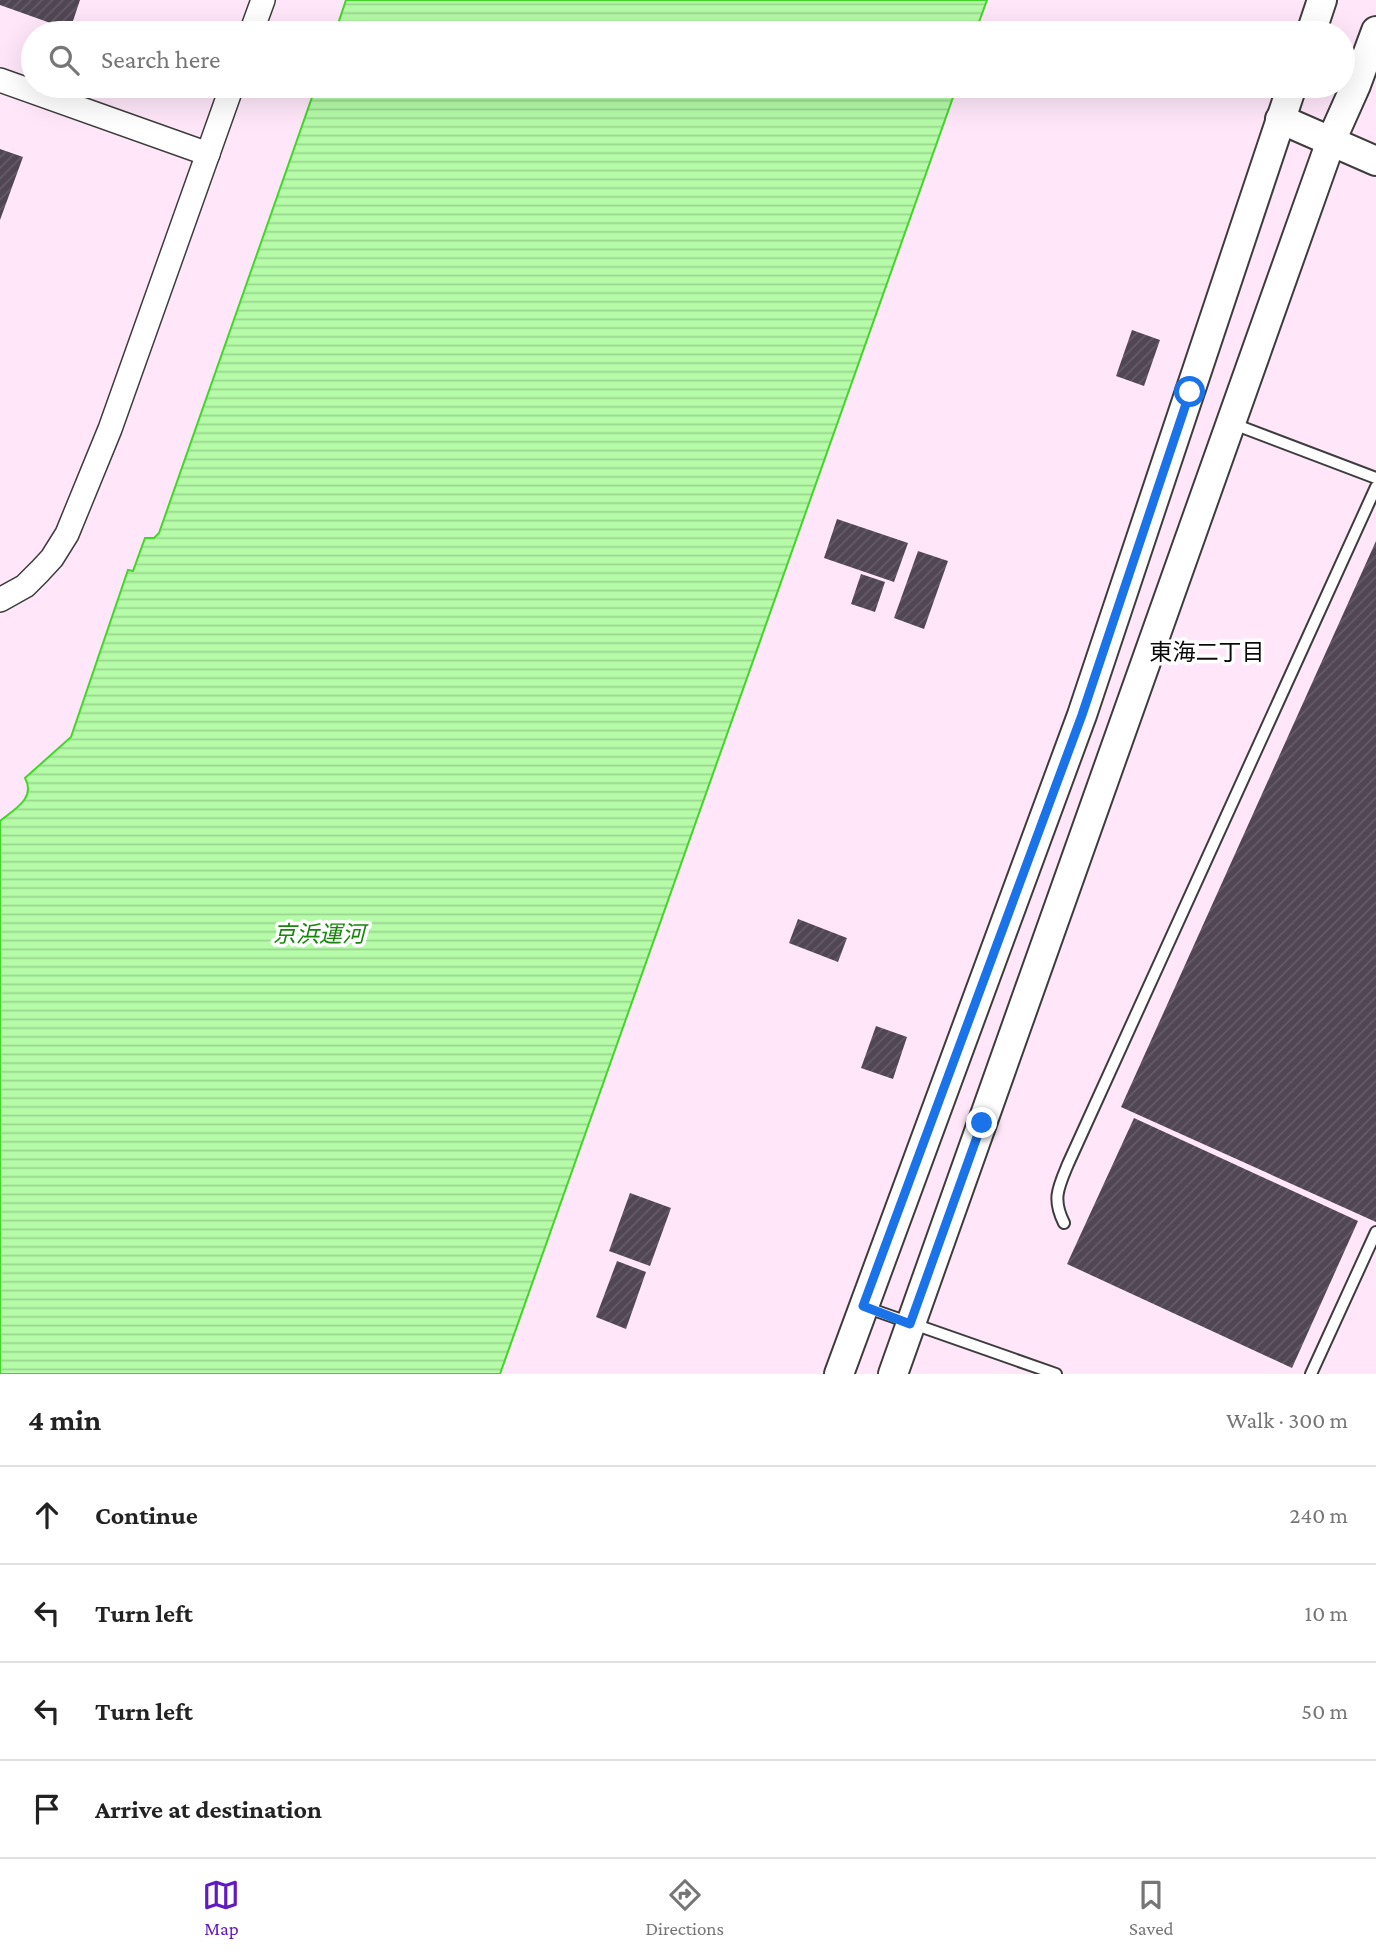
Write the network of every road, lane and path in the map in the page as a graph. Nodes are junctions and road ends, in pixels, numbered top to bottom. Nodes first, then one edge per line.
1 (263, 0) edge
2 (1322, 0) edge
3 (255, 21) edge
4 (1315, 21) edge
5 (1376, 31) edge
6 (0, 80) edge
7 (21, 87) edge
8 (1355, 87) edge
9 (51, 98) edge
10 (228, 98) edge
11 (1288, 98) edge
12 (1350, 98) edge
13 (1280, 119) junction
14 (1331, 141) junction
15 (208, 154) junction
16 (1376, 161) edge
17 (1230, 422) junction
18 (1376, 478) edge
19 (1376, 487) edge
20 (0, 600) edge
21 (1064, 1223) dead end
22 (1376, 1232) edge
23 (863, 1306) junction
24 (910, 1324) junction
25 (839, 1374) edge
26 (894, 1374) edge
27 (1055, 1374) edge
28 (1311, 1374) edge

1 - 3 street
2 - 4 street
5 - 8 street
6 - 7 street
9 - 15 street
10 - 15 street
11 - 13 street
12 - 14 street
13 - 14 street
13 - 23 street
14 - 16 street
14 - 17 street
15 - 20 street
17 - 18 lane
17 - 24 street
19 - 21 lane
22 - 28 lane
23 - 24 lane
23 - 25 street
24 - 26 street
24 - 27 lane

